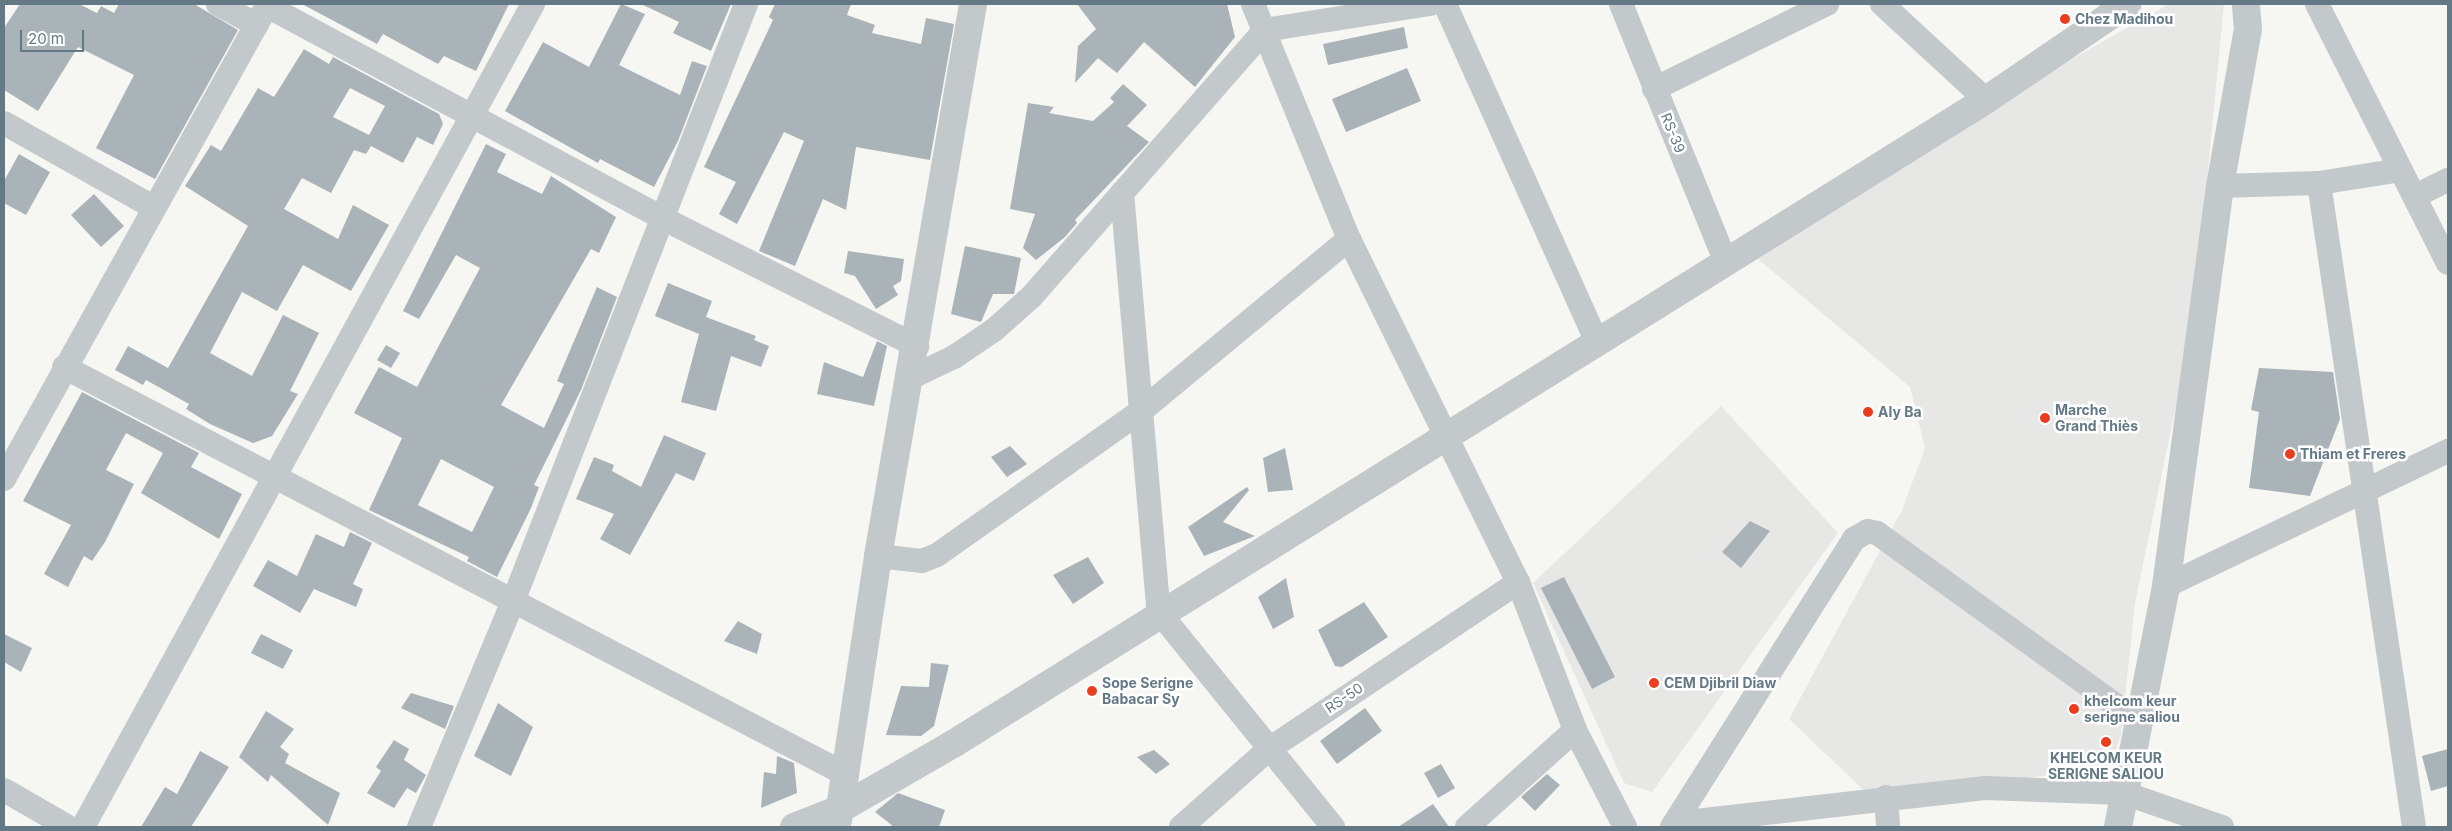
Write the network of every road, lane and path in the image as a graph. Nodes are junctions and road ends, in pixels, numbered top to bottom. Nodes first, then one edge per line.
1 (218, 4) edge
2 (533, 4) edge
3 (746, 4) edge
4 (974, 4) edge
5 (1253, 4) edge
6 (1430, 4) edge
7 (1445, 4) edge
8 (1621, 4) edge
9 (1827, 4) edge
10 (1882, 4) edge
11 (2127, 4) edge
12 (2268, 4) edge
13 (2317, 4) edge
14 (264, 12) edge
15 (2247, 16) edge
16 (1265, 30) junction
17 (1654, 89) junction
18 (1986, 100) junction
19 (471, 117) junction
20 (4, 123) edge
21 (2400, 170) junction
22 (2448, 180) edge
23 (2319, 183) junction
24 (2220, 186) junction
25 (1122, 193) junction
26 (2415, 196) junction
27 (153, 207) junction
28 (660, 217) junction
29 (1349, 238) junction
30 (1726, 263) junction
31 (2448, 263) edge
32 (1596, 340) junction
33 (917, 346) junction
34 (64, 367) junction
35 (912, 377) junction
36 (1141, 411) junction
37 (1446, 433) junction
38 (2448, 451) edge
39 (276, 475) junction
40 (4, 479) edge
41 (2366, 491) junction
42 (878, 556) junction
43 (1518, 582) junction
44 (2166, 586) junction
45 (512, 604) junction
46 (1158, 612) junction
47 (2140, 723) junction
48 (1575, 730) junction
49 (1269, 749) junction
50 (847, 776) junction
51 (4, 790) edge
52 (2124, 793) junction
53 (1886, 797) junction
54 (839, 818) edge
55 (1675, 825) edge
56 (68, 827) edge
57 (83, 827) edge
58 (419, 827) edge
59 (794, 827) edge
60 (1181, 827) edge
61 (1333, 827) edge
62 (1467, 827) edge
63 (1625, 827) edge
64 (1888, 827) edge
65 (2118, 827) edge
66 (2222, 827) edge
67 (2414, 827) edge

1 - 14 street
2 - 19 street
3 - 28 street
4 - 33 street
5 - 16 street
6 - 16 street
7 - 32 street
8 - 17 street, RS-39
9 - 17 street
10 - 18 street
11 - 18 street
12 - 15 street
13 - 21 street
14 - 19 street
14 - 27 street
15 - 24 street
16 - 25 street
16 - 29 street
17 - 30 street, RS-39
18 - 30 street
19 - 28 street
19 - 39 street
20 - 27 street
21 - 23 street
21 - 26 street
22 - 26 street
23 - 24 street
23 - 41 street
24 - 44 street
25 - 35 street
25 - 36 street
26 - 31 street
27 - 34 street
28 - 33 street
28 - 45 street
29 - 36 street
29 - 37 street
30 - 32 street
32 - 37 street
33 - 35 street
34 - 39 street
34 - 40 street
35 - 42 street
36 - 42 street
36 - 46 street
37 - 43 street
37 - 46 street
38 - 41 street
39 - 45 street
39 - 57 street
41 - 44 street
41 - 67 street
42 - 50 street
43 - 48 street
43 - 49 street, RS-50
44 - 47 street
45 - 50 street
45 - 58 street
46 - 49 street
46 - 54 street
47 - 52 street
47 - 55 street
48 - 62 street
48 - 63 street
49 - 60 street, RS-50
49 - 61 street
50 - 54 street
51 - 56 street
52 - 53 street
52 - 65 street
52 - 66 street
53 - 55 street
53 - 64 street
54 - 59 street

